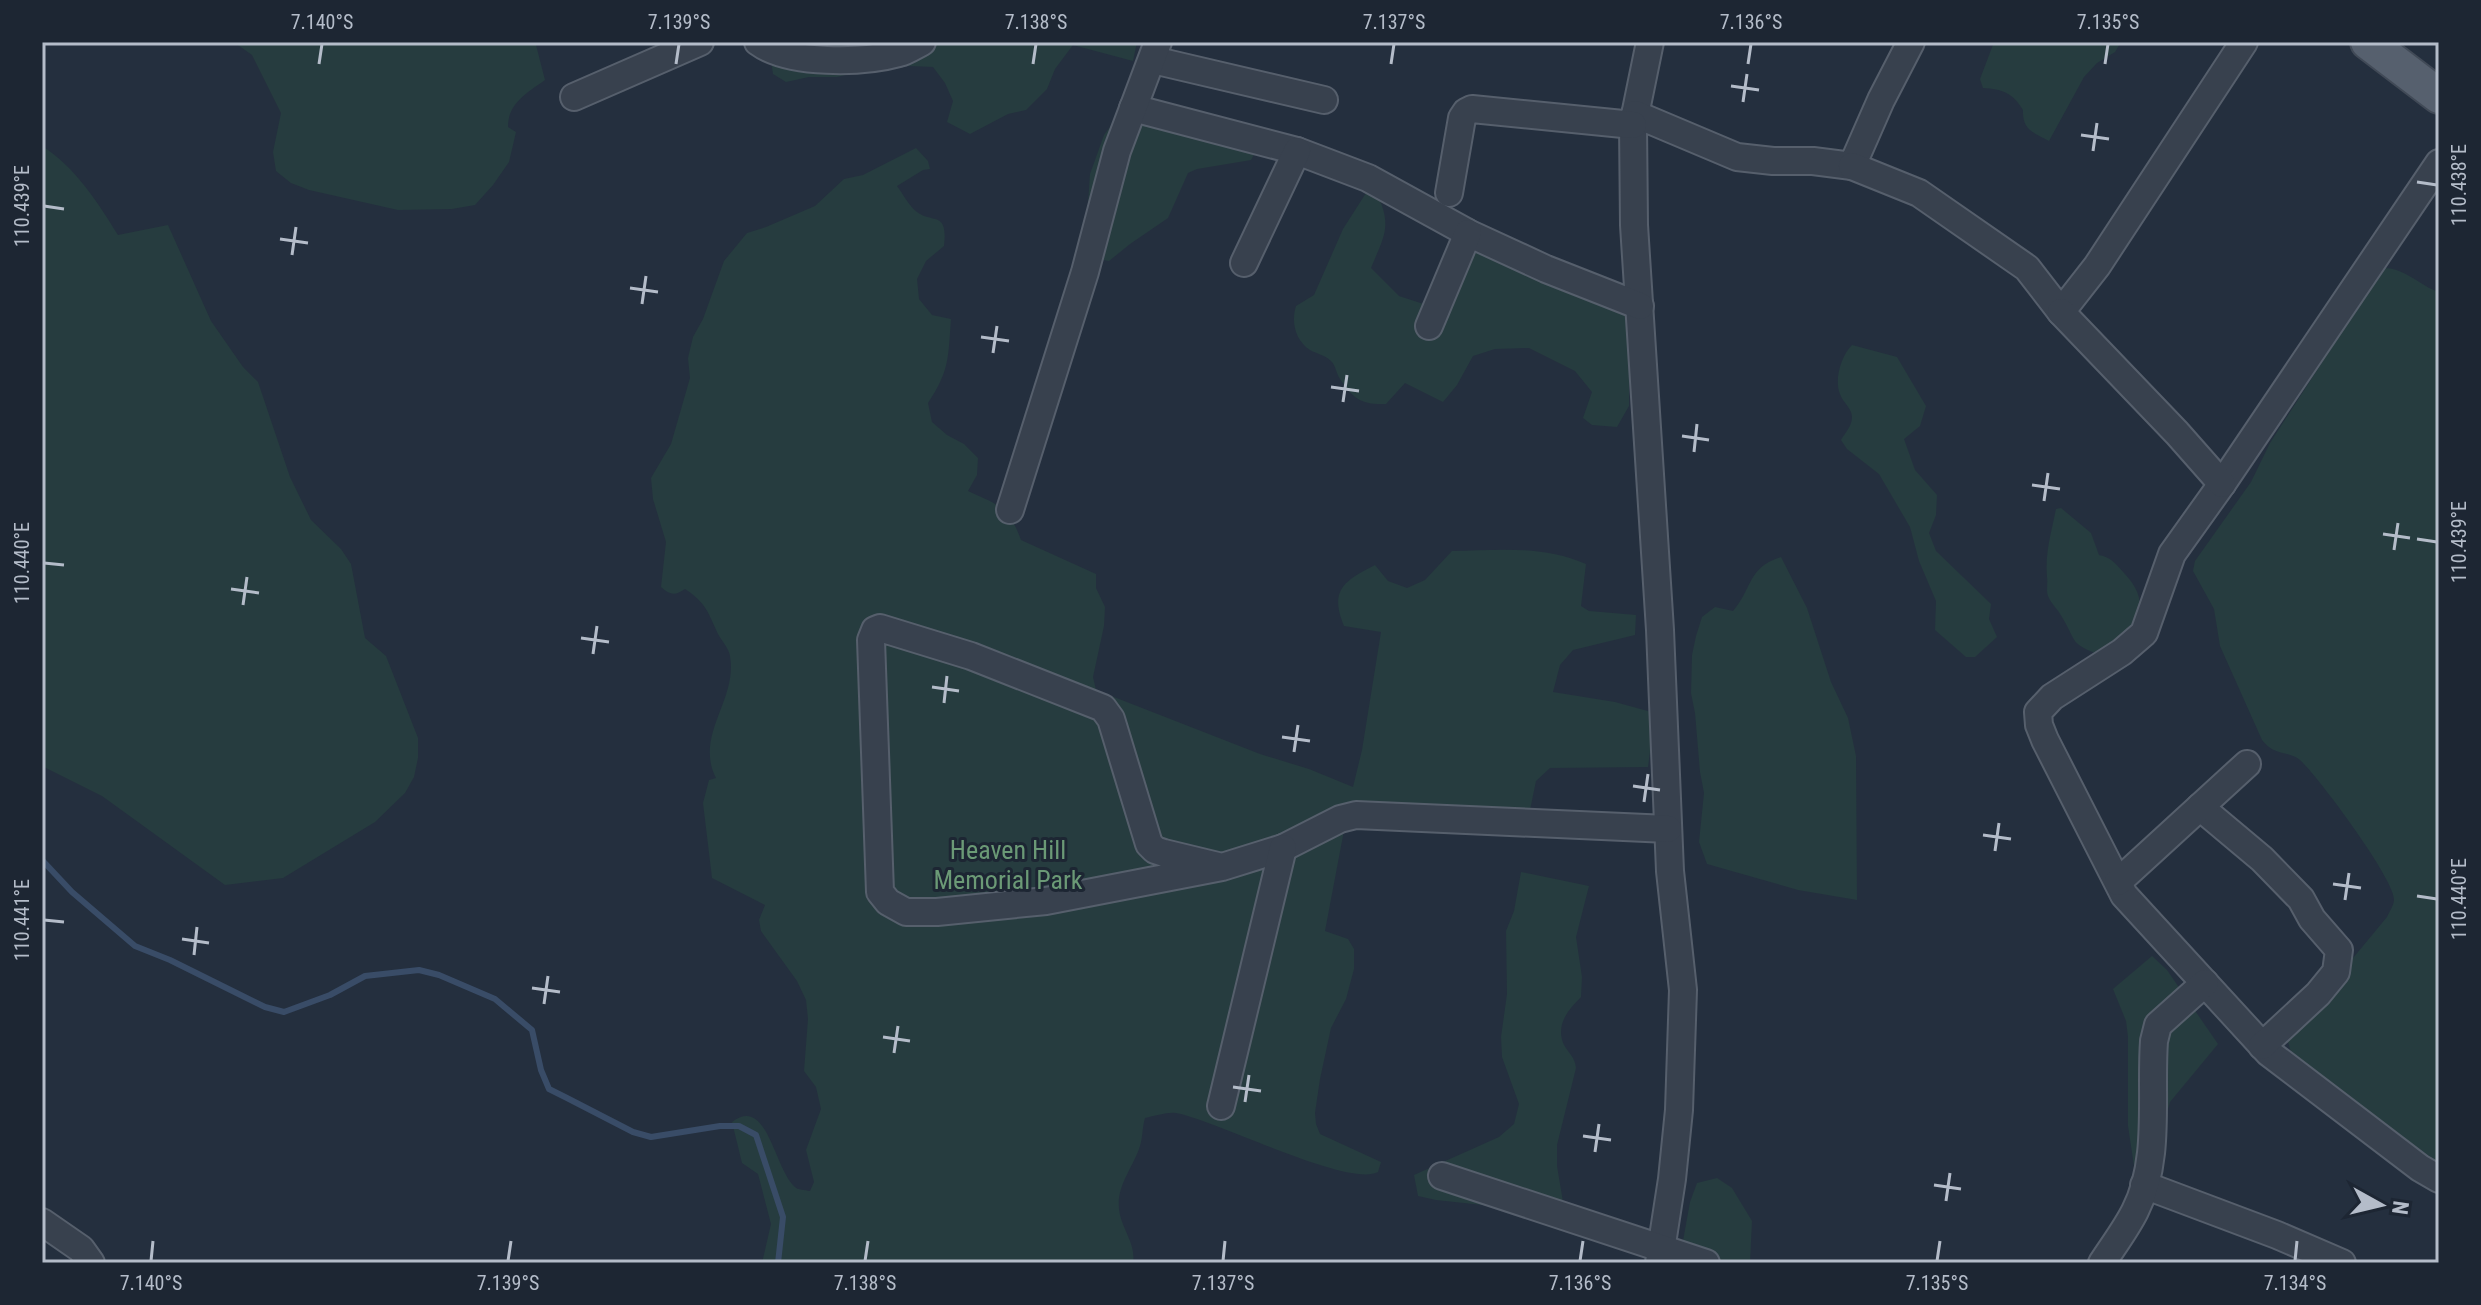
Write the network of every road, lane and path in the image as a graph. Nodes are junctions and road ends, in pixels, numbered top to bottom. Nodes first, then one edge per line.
1 (700, 42) edge
2 (758, 42) edge
3 (922, 42) edge
4 (1650, 42) edge
5 (1911, 42) edge
6 (2244, 42) edge
7 (2368, 42) edge
8 (1155, 51) edge
9 (2439, 96) edge
10 (574, 97) dead end
11 (1324, 100) dead end
12 (1133, 108) junction
13 (1634, 119) junction
14 (1297, 151) junction
15 (2439, 163) edge
16 (1852, 166) junction
17 (1449, 193) dead end
18 (1468, 233) junction
19 (1244, 263) dead end
20 (1640, 306) junction
21 (2061, 312) junction
22 (1429, 326) dead end
23 (2222, 484) junction
24 (1010, 510) dead end
25 (2247, 764) dead end
26 (2200, 807) junction
27 (1668, 829) junction
28 (1283, 848) junction
29 (1222, 867) junction
30 (2118, 882) junction
31 (2205, 983) junction
32 (2262, 1046) junction
33 (1221, 1106) dead end
34 (1442, 1176) dead end
35 (2439, 1179) edge
36 (2144, 1185) junction
37 (42, 1222) edge
38 (1660, 1255) edge
39 (91, 1263) edge
40 (1706, 1263) edge
41 (2102, 1263) edge
42 (2342, 1263) edge

1 - 10 street
2 - 3 street
4 - 13 street
5 - 16 street
6 - 21 street
7 - 9 main road
8 - 11 street
8 - 12 street
12 - 14 street
12 - 24 street
13 - 16 street
13 - 17 street
13 - 20 street
14 - 18 street
14 - 19 street
15 - 23 street
16 - 21 street
18 - 20 street
18 - 22 street
20 - 27 street
21 - 23 street
23 - 30 street
25 - 26 street
26 - 30 street
26 - 32 street
27 - 28 street
27 - 38 street
28 - 29 street
28 - 33 street
29 - 29 street
30 - 31 street
31 - 32 street
31 - 36 street
32 - 35 street
34 - 38 street
36 - 41 street
36 - 42 street
37 - 39 street
38 - 40 street

